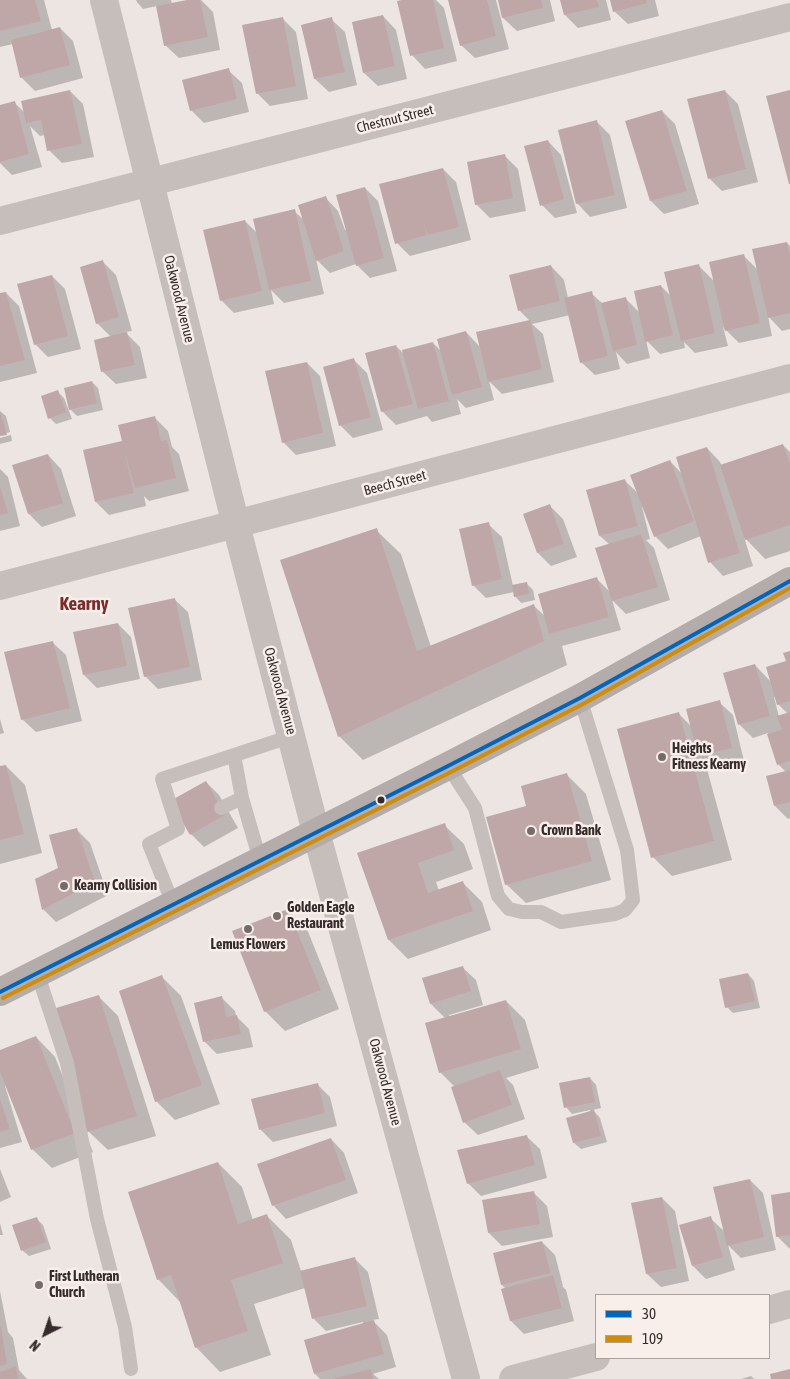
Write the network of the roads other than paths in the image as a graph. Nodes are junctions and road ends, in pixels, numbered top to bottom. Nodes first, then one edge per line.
1 (104, 0) edge
2 (790, 17) edge
3 (150, 182) junction
4 (0, 221) edge
5 (790, 378) edge
6 (236, 525) junction
7 (790, 581) edge
8 (0, 586) edge
9 (580, 698) junction
10 (292, 736) junction
11 (234, 756) junction
12 (448, 766) junction
13 (242, 798) junction
14 (221, 808) dead end
15 (316, 832) junction
16 (260, 860) junction
17 (173, 904) junction
18 (37, 972) junction
19 (0, 992) edge
20 (790, 1304) edge
21 (770, 1310) edge
22 (595, 1356) edge
23 (131, 1369) dead end
24 (466, 1379) edge
25 (513, 1379) edge

1 - 3 street, Oakwood Avenue
2 - 3 street, Chestnut Street
3 - 4 street, Chestnut Street
3 - 6 street, Oakwood Avenue
5 - 6 street, Beech Street
6 - 8 street, Beech Street
6 - 10 street, Oakwood Avenue
7 - 9 main road
9 - 12 main road
9 - 12 lane
10 - 11 lane
10 - 15 street, Oakwood Avenue
11 - 13 lane
11 - 17 lane
12 - 15 main road
13 - 14 lane
13 - 16 lane
15 - 16 main road
15 - 24 street, Oakwood Avenue
16 - 17 main road
17 - 18 main road
18 - 19 main road
18 - 23 lane
20 - 21 street
22 - 25 street

